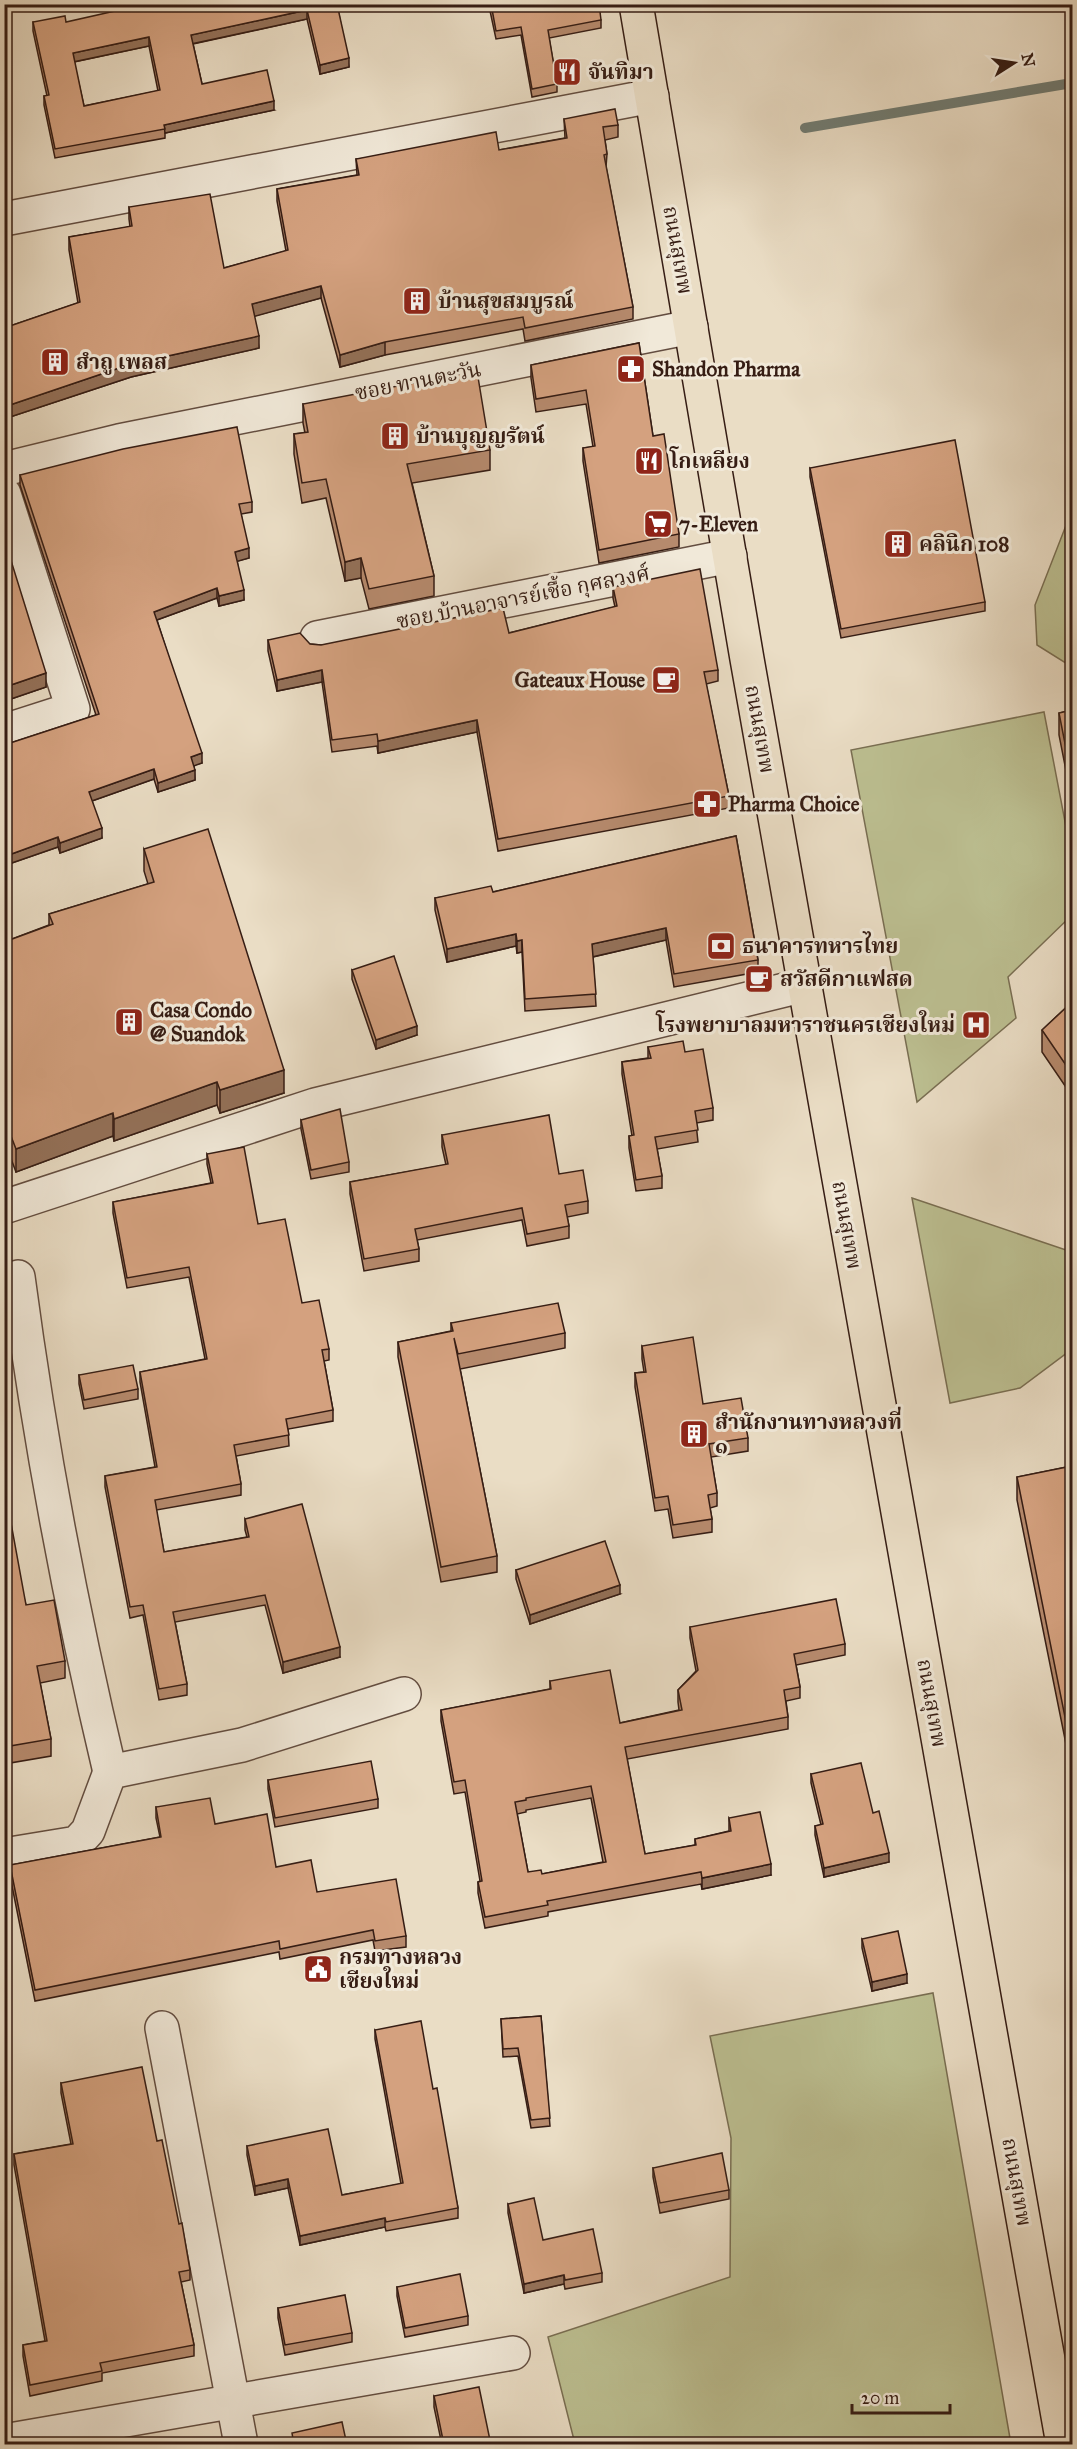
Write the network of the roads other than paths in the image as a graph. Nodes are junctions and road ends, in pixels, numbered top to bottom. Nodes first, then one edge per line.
1 (636, 4) edge
2 (652, 96) junction
3 (4, 219) edge
4 (691, 327) junction
5 (4, 470) edge
6 (4, 494) edge
7 (730, 555) junction
8 (317, 638) dead end
9 (4, 731) edge
10 (805, 985) junction
11 (4, 1207) edge
12 (18, 1277) dead end
13 (17, 1374) edge
14 (404, 1694) dead end
15 (110, 1772) junction
16 (4, 1855) edge
17 (162, 2028) dead end
18 (513, 2353) dead end
19 (234, 2402) junction
20 (4, 2441) edge
21 (241, 2445) edge
22 (1063, 2445) edge

1 - 2 main road, ถนนสุเทพ
2 - 3 street
2 - 4 main road, ถนนสุเทพ
4 - 5 street, ซอย ทานตะวัน
4 - 7 main road, ถนนสุเทพ
6 - 9 street
7 - 8 street, ซอย บ้านอาจารย์เชื้อ กุศลวงศ์
7 - 10 main road, ถนนสุเทพ
10 - 11 street
10 - 22 main road, ถนนสุเทพ
12 - 13 street
13 - 15 street
14 - 15 street
15 - 16 street
17 - 19 street
18 - 19 street
19 - 20 street
19 - 21 street

